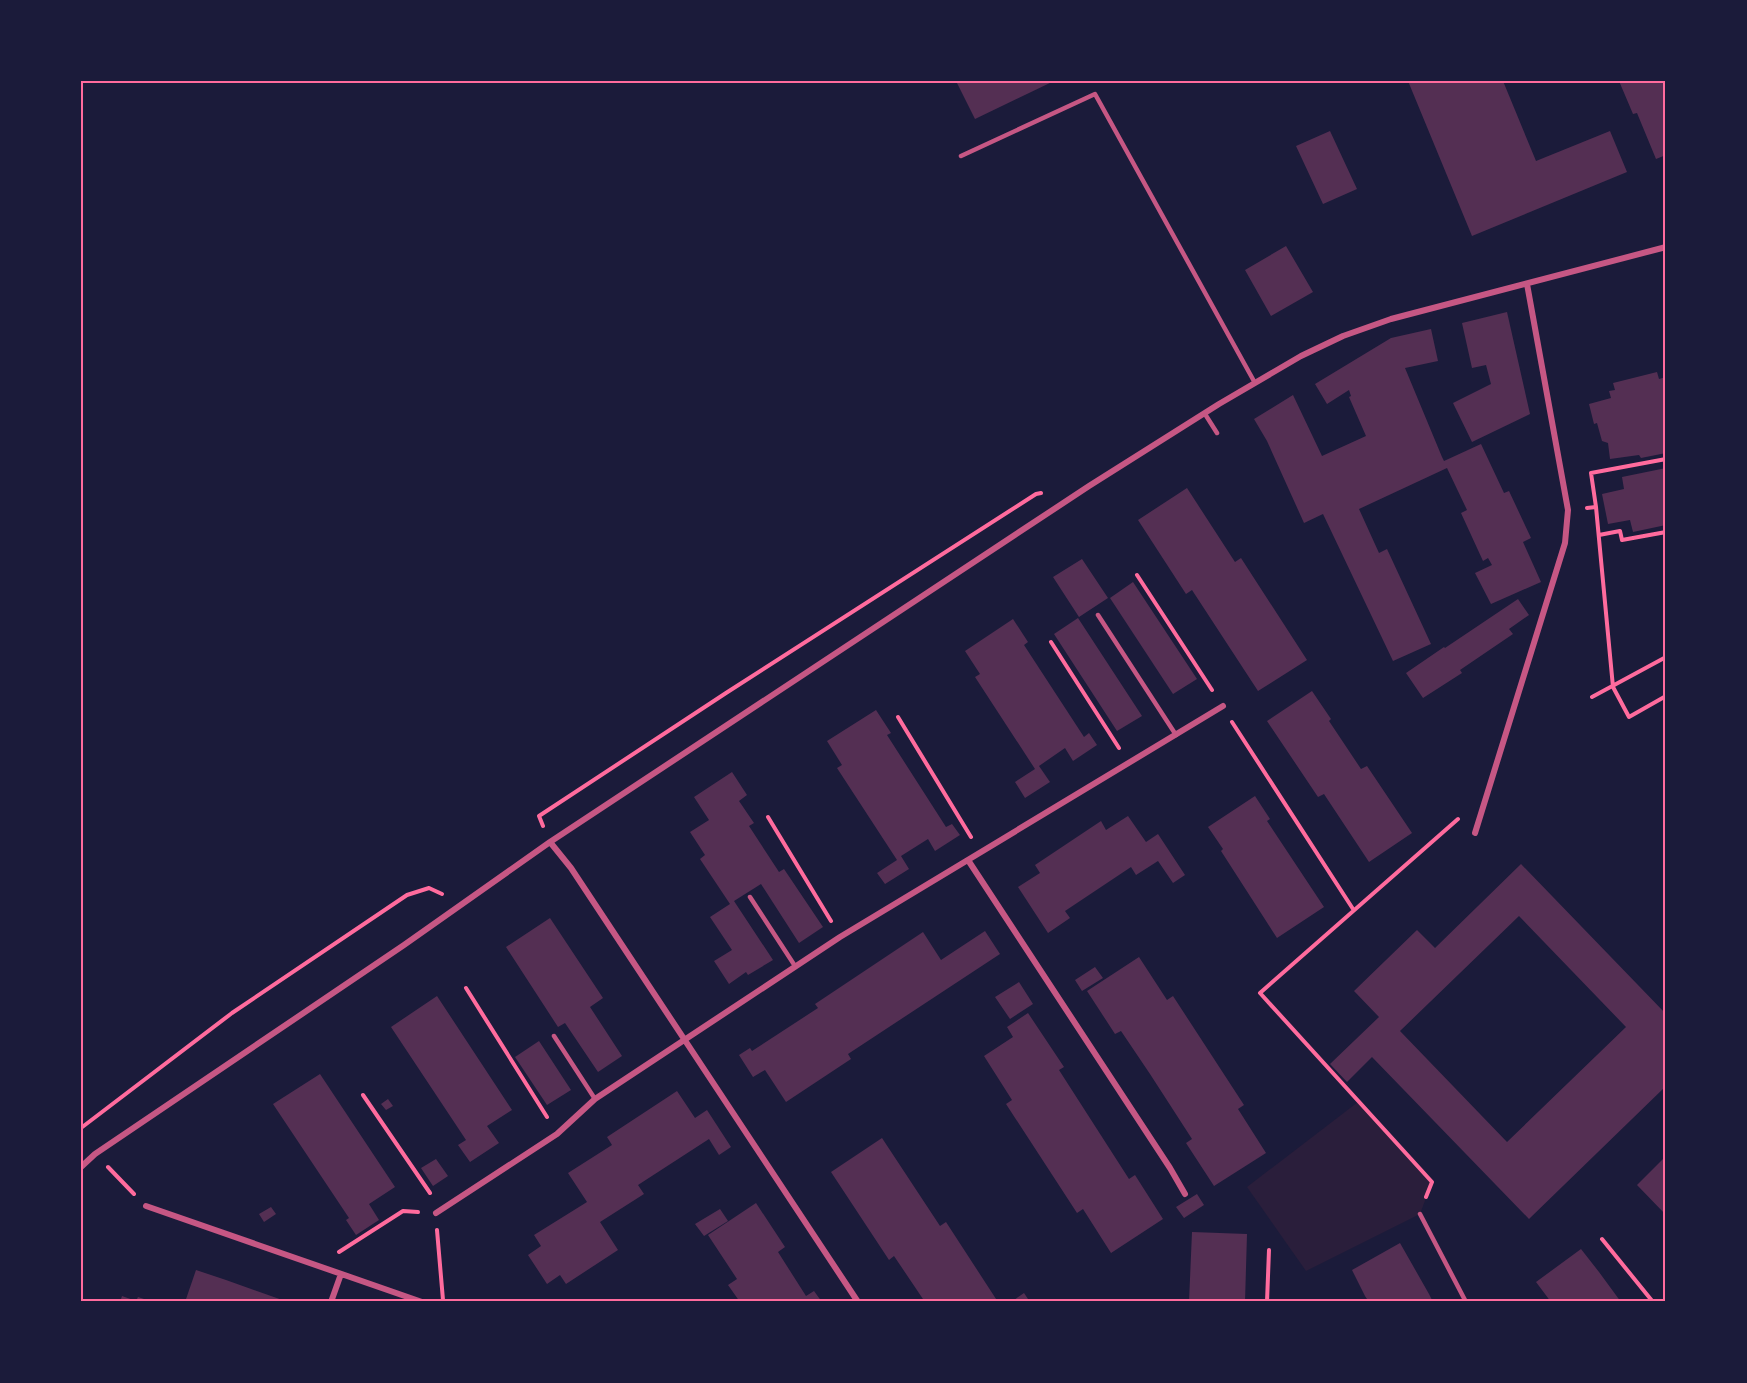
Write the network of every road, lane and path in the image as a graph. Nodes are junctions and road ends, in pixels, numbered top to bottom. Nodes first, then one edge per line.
1 (961, 156) dead end
2 (1666, 247) edge
3 (1527, 284) junction
4 (1255, 383) junction
5 (1205, 414) junction
6 (1217, 433) dead end
7 (1666, 459) edge
8 (1047, 492) dead end
9 (1596, 507) junction
10 (1569, 510) junction
11 (1666, 532) edge
12 (1599, 535) junction
13 (1137, 575) dead end
14 (1098, 615) dead end
15 (1051, 642) dead end
16 (1666, 657) edge
17 (1613, 687) junction
18 (1666, 696) edge
19 (1592, 697) dead end
20 (1223, 706) junction
21 (898, 717) dead end
22 (1176, 735) junction
23 (1129, 764) junction
24 (1461, 816) dead end
25 (768, 817) dead end
26 (1475, 833) dead end
27 (550, 842) junction
28 (981, 852) junction
29 (968, 860) junction
30 (750, 897) dead end
31 (461, 905) junction
32 (1353, 909) junction
33 (840, 936) junction
34 (795, 966) junction
35 (466, 988) dead end
36 (554, 1036) dead end
37 (683, 1039) junction
38 (363, 1095) dead end
39 (595, 1099) junction
40 (81, 1128) edge
41 (557, 1134) junction
42 (95, 1154) junction
43 (81, 1167) edge
44 (1185, 1194) dead end
45 (146, 1206) joint
46 (439, 1211) junction
47 (1420, 1214) joint
48 (1602, 1239) dead end
49 (1269, 1250) dead end
50 (326, 1269) junction
51 (341, 1274) junction
52 (331, 1302) edge
53 (422, 1302) edge
54 (444, 1302) edge
55 (858, 1302) edge
56 (1267, 1302) edge
57 (1466, 1302) edge
58 (1653, 1302) edge

1 - 4 lane
2 - 3 street
3 - 4 street
3 - 10 street
4 - 5 street
5 - 6 lane
5 - 27 street
7 - 9 path
8 - 27 path
9 - 10 path
9 - 12 path
10 - 26 street
11 - 12 path
12 - 17 path
13 - 20 path
14 - 22 lane
15 - 23 path
16 - 17 path
17 - 18 path
17 - 19 path
20 - 22 street
20 - 32 path
21 - 28 path
22 - 23 street
23 - 28 street
24 - 32 path
25 - 33 path
27 - 31 street
27 - 37 street
28 - 29 street
29 - 33 street
29 - 44 street
30 - 34 lane
31 - 40 path
31 - 42 street
32 - 47 path
33 - 34 street
34 - 37 street
35 - 41 path
36 - 39 lane
37 - 39 street
37 - 55 street
38 - 46 path
39 - 41 street
41 - 46 street
42 - 43 street
42 - 45 path
45 - 50 street
46 - 50 path
46 - 54 path
47 - 57 lane
48 - 58 path
49 - 56 path
50 - 51 street
51 - 52 street
51 - 53 street

